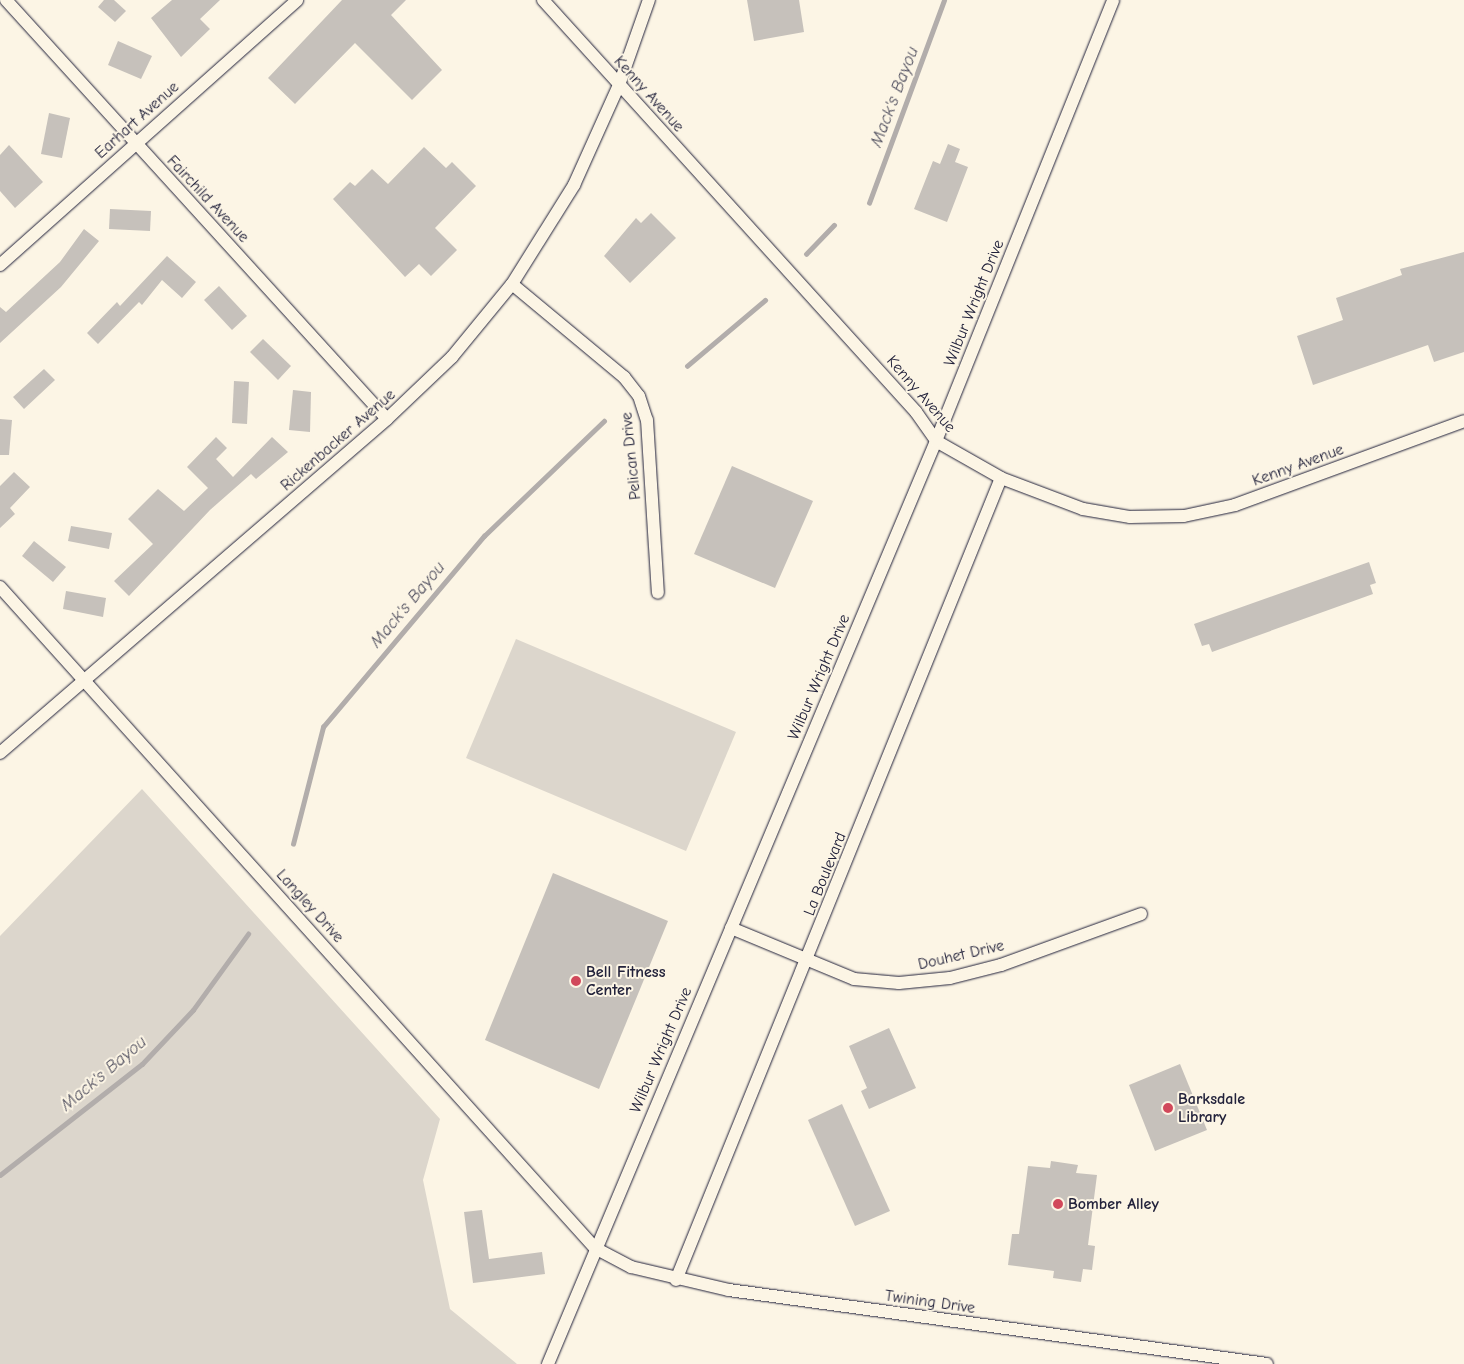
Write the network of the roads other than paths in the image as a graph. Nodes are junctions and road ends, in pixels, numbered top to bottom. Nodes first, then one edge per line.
1 (6, 0) edge
2 (297, 0) edge
3 (543, 0) edge
4 (649, 0) edge
5 (1113, 0) edge
6 (619, 85) junction
7 (134, 144) junction
8 (0, 265) edge
9 (512, 284) junction
10 (387, 419) junction
11 (1464, 421) edge
12 (936, 441) junction
13 (1001, 478) junction
14 (0, 587) edge
15 (658, 593) dead end
16 (85, 680) junction
17 (0, 753) edge
18 (1141, 914) dead end
19 (731, 928) junction
20 (808, 961) junction
21 (595, 1248) junction
22 (676, 1280) junction
23 (548, 1364) edge
24 (1267, 1364) edge

1 - 7 street, Fairchild Avenue
2 - 7 street, Earhart Avenue
3 - 6 street, Kenny Avenue
4 - 6 street, Rickenbacker Avenue
5 - 12 street, Wilbur Wright Drive
6 - 9 street, Rickenbacker Avenue
6 - 12 street, Kenny Avenue
7 - 8 street, Earhart Avenue
7 - 10 street, Fairchild Avenue
9 - 10 street, Rickenbacker Avenue
9 - 15 street, Pelican Drive
10 - 16 street, Rickenbacker Avenue
11 - 13 street, Kenny Avenue
12 - 13 street, Kenny Avenue
12 - 19 street, Wilbur Wright Drive
13 - 20 street, La Boulevard
14 - 16 street, Langley Drive
16 - 17 street, Rickenbacker Avenue
16 - 21 street, Langley Drive
18 - 20 street, Douhet Drive
19 - 20 street, Douhet Drive
19 - 21 street, Wilbur Wright Drive
20 - 22 street, La Boulevard
21 - 22 street, Twining Drive
21 - 23 street, Wilbur Wright Drive
22 - 24 street, Twining Drive

